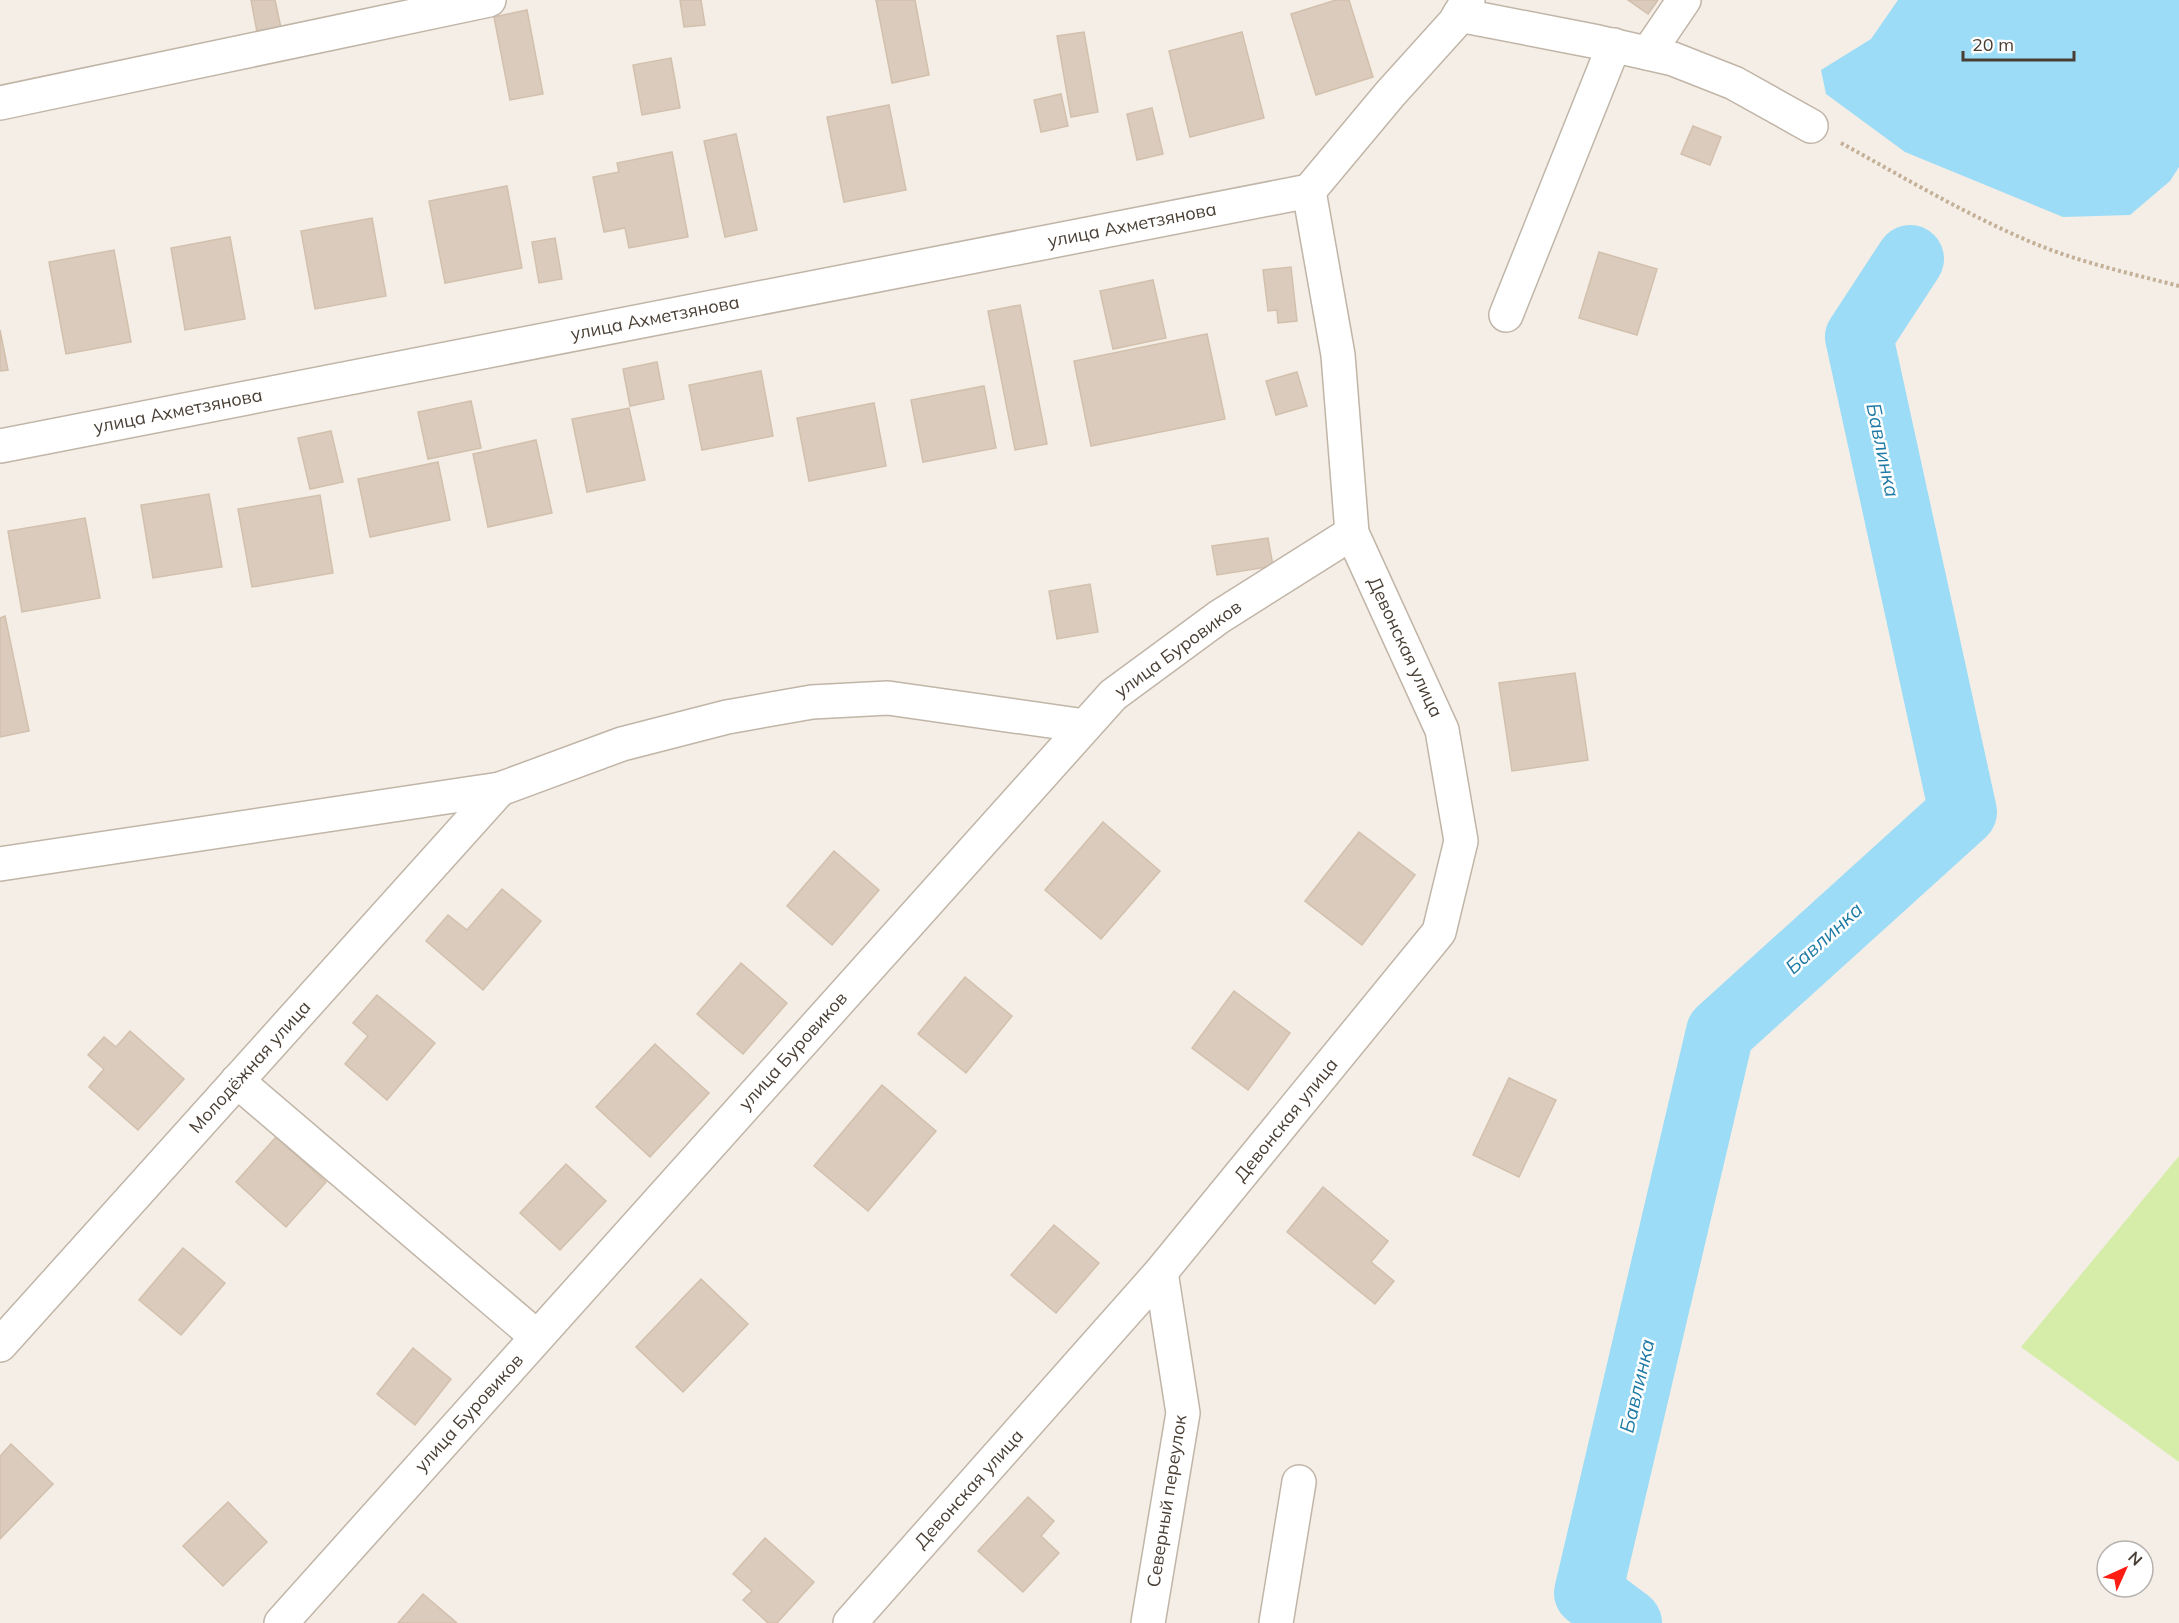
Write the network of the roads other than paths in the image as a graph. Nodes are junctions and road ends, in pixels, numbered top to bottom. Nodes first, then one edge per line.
1 (489, 0) edge
2 (1684, 0) edge
3 (1463, 8) edge
4 (1614, 45) junction
5 (1648, 53) junction
6 (0, 103) edge
7 (1811, 126) road end
8 (1309, 191) junction
9 (1506, 315) dead end
10 (0, 446) edge
11 (1352, 533) junction
12 (1085, 726) junction
13 (500, 789) junction
14 (0, 864) edge
15 (237, 1081) junction
16 (1161, 1272) junction
17 (537, 1336) junction
18 (0, 1345) edge
19 (1299, 1482) dead end
20 (281, 1623) edge
21 (850, 1623) edge
22 (1148, 1623) edge
23 (1276, 1623) edge

1 - 6 street
2 - 5 street
3 - 4 street
3 - 8 street
4 - 5 street
4 - 9 street
5 - 7 street
8 - 10 street, улица Ахметзянова
8 - 11 street
11 - 12 street, улица Буровиков
11 - 16 street, Девонская улица
12 - 13 street
12 - 17 street, улица Буровиков
13 - 14 street
13 - 15 street, Молодёжная улица
15 - 17 street
15 - 18 street, Молодёжная улица
16 - 21 street, Девонская улица
16 - 22 street, Северный переулок
17 - 20 street, улица Буровиков
19 - 23 street

